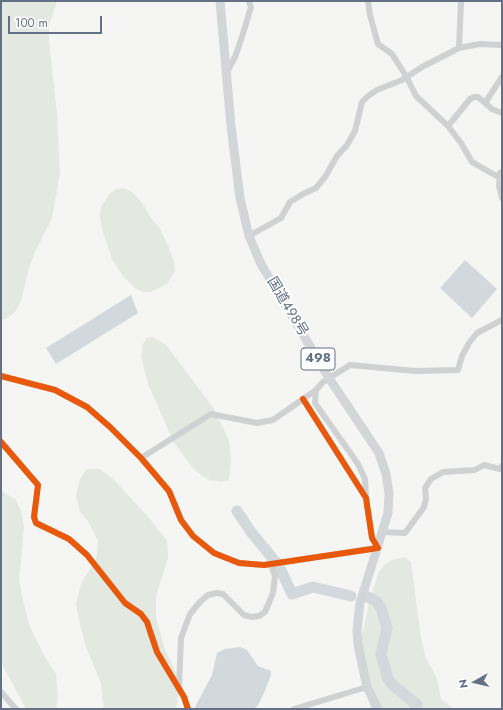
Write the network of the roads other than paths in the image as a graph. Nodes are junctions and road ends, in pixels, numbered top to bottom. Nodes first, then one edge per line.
1 (220, 1) edge
2 (249, 1) edge
3 (368, 1) edge
4 (461, 1) edge
5 (502, 45) edge
6 (458, 48) junction
7 (227, 72) junction
8 (406, 76) junction
9 (502, 77) edge
10 (485, 102) junction
11 (502, 113) edge
12 (448, 126) junction
13 (502, 172) edge
14 (500, 178) junction
15 (502, 198) edge
16 (249, 236) junction
17 (502, 320) edge
18 (1, 376) edge
19 (329, 378) junction
20 (316, 390) junction
21 (303, 400) junction
22 (1, 442) edge
23 (142, 458) junction
24 (502, 466) edge
25 (366, 498) junction
26 (383, 532) junction
27 (378, 548) junction
28 (271, 564) junction
29 (178, 687) junction
30 (367, 687) junction
31 (1, 692) edge
32 (307, 707) edge
33 (16, 709) edge
34 (188, 709) edge
35 (294, 709) edge
36 (378, 709) edge

1 - 7 highway, 国道498号 / 498
2 - 7 street
3 - 8 street
4 - 6 street
5 - 6 street
6 - 8 street
7 - 16 highway, 国道498号 / 498
8 - 12 street
8 - 16 street
9 - 10 street
10 - 11 street
10 - 12 street
12 - 14 street
13 - 14 street
14 - 15 street
16 - 19 highway, 国道498号 / 498
17 - 19 street
18 - 23 street
19 - 20 street
19 - 26 highway, 国道498号 / 498
20 - 21 street
20 - 25 street
21 - 23 street
21 - 25 street
22 - 29 street
23 - 28 street
24 - 26 street
25 - 27 street
26 - 27 highway, 国道498号 / 498
27 - 28 street
27 - 30 highway, 国道498号 / 498
28 - 29 street
29 - 34 street
30 - 32 street
30 - 36 highway, 国道498号 / 498
31 - 33 street
32 - 35 street

